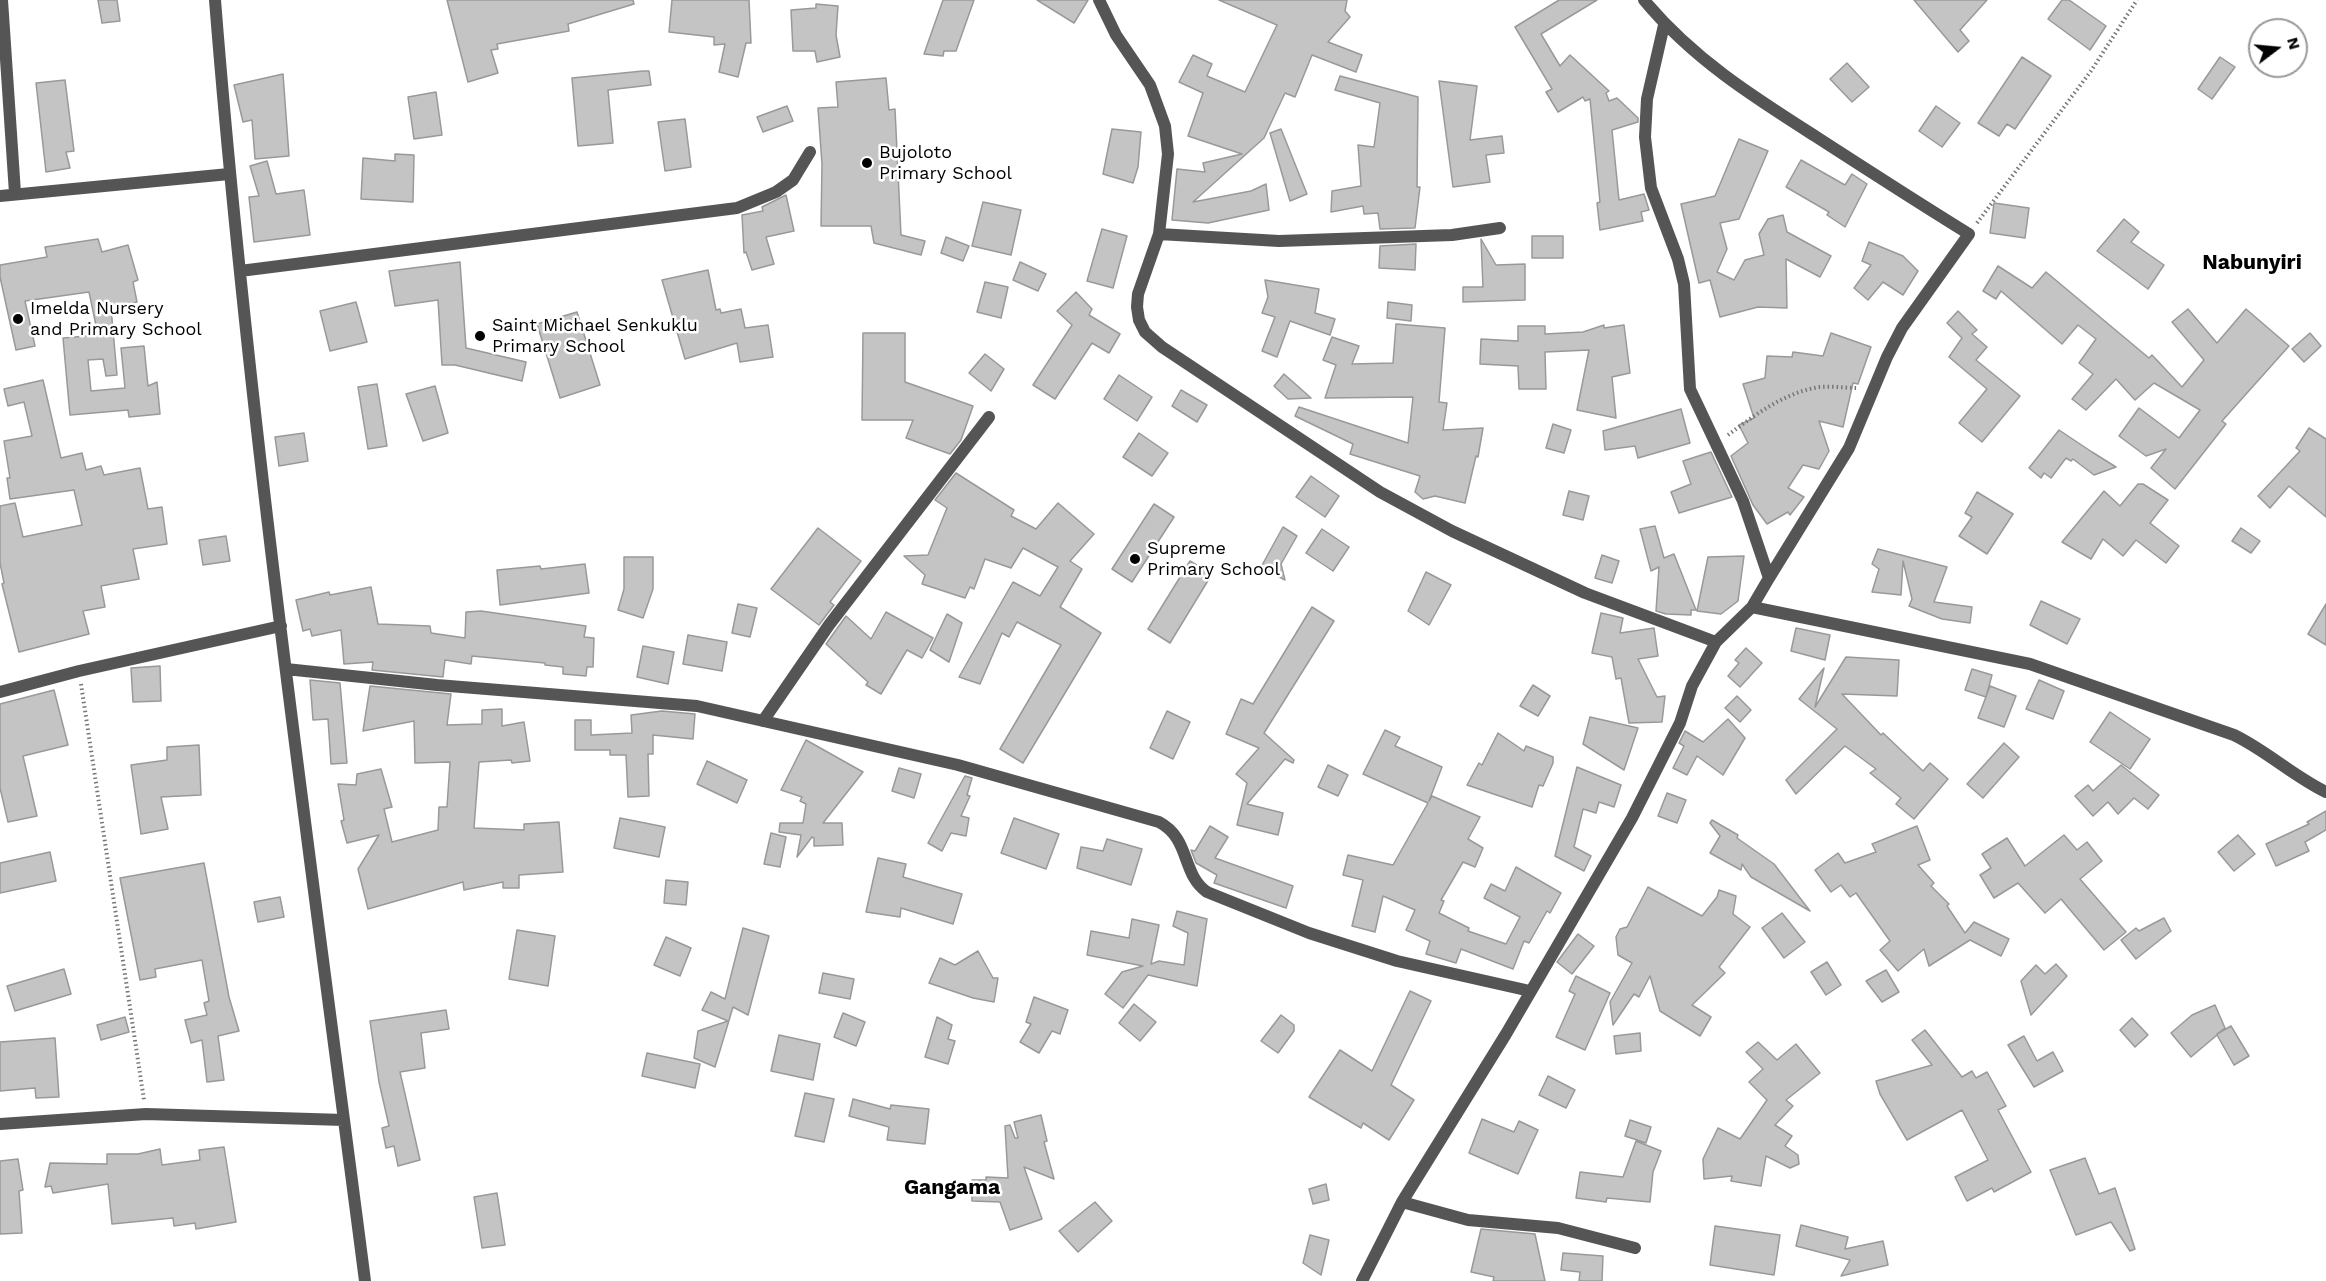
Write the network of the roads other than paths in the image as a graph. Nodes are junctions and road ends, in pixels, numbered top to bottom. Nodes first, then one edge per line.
1 (2, 0) edge
2 (215, 0) edge
3 (1099, 0) edge
4 (1644, 0) edge
5 (1664, 25) junction
6 (810, 152) dead end
7 (229, 174) junction
8 (15, 193) junction
9 (0, 196) edge
10 (1500, 228) dead end
11 (1159, 234) junction
12 (240, 271) junction
13 (989, 417) dead end
14 (1769, 578) junction
15 (1752, 607) junction
16 (281, 626) junction
17 (1716, 642) junction
18 (286, 669) junction
19 (0, 692) edge
20 (763, 721) junction
21 (2326, 792) edge
22 (1530, 991) junction
23 (344, 1120) junction
24 (0, 1124) edge
25 (1402, 1202) junction
26 (1635, 1248) dead end
27 (365, 1281) edge
28 (1362, 1281) edge

1 - 8 street
2 - 7 street
3 - 11 street
4 - 5 street
5 - 14 street
5 - 14 street
6 - 12 street
7 - 8 street
7 - 12 street
8 - 9 street
10 - 11 street
11 - 17 street
12 - 16 street
13 - 20 street
14 - 15 street
15 - 17 street
15 - 21 street
16 - 18 street
16 - 19 street
17 - 22 street
18 - 20 street
18 - 23 street
20 - 22 street
22 - 25 street
23 - 24 street
23 - 27 street
25 - 26 street
25 - 28 street

